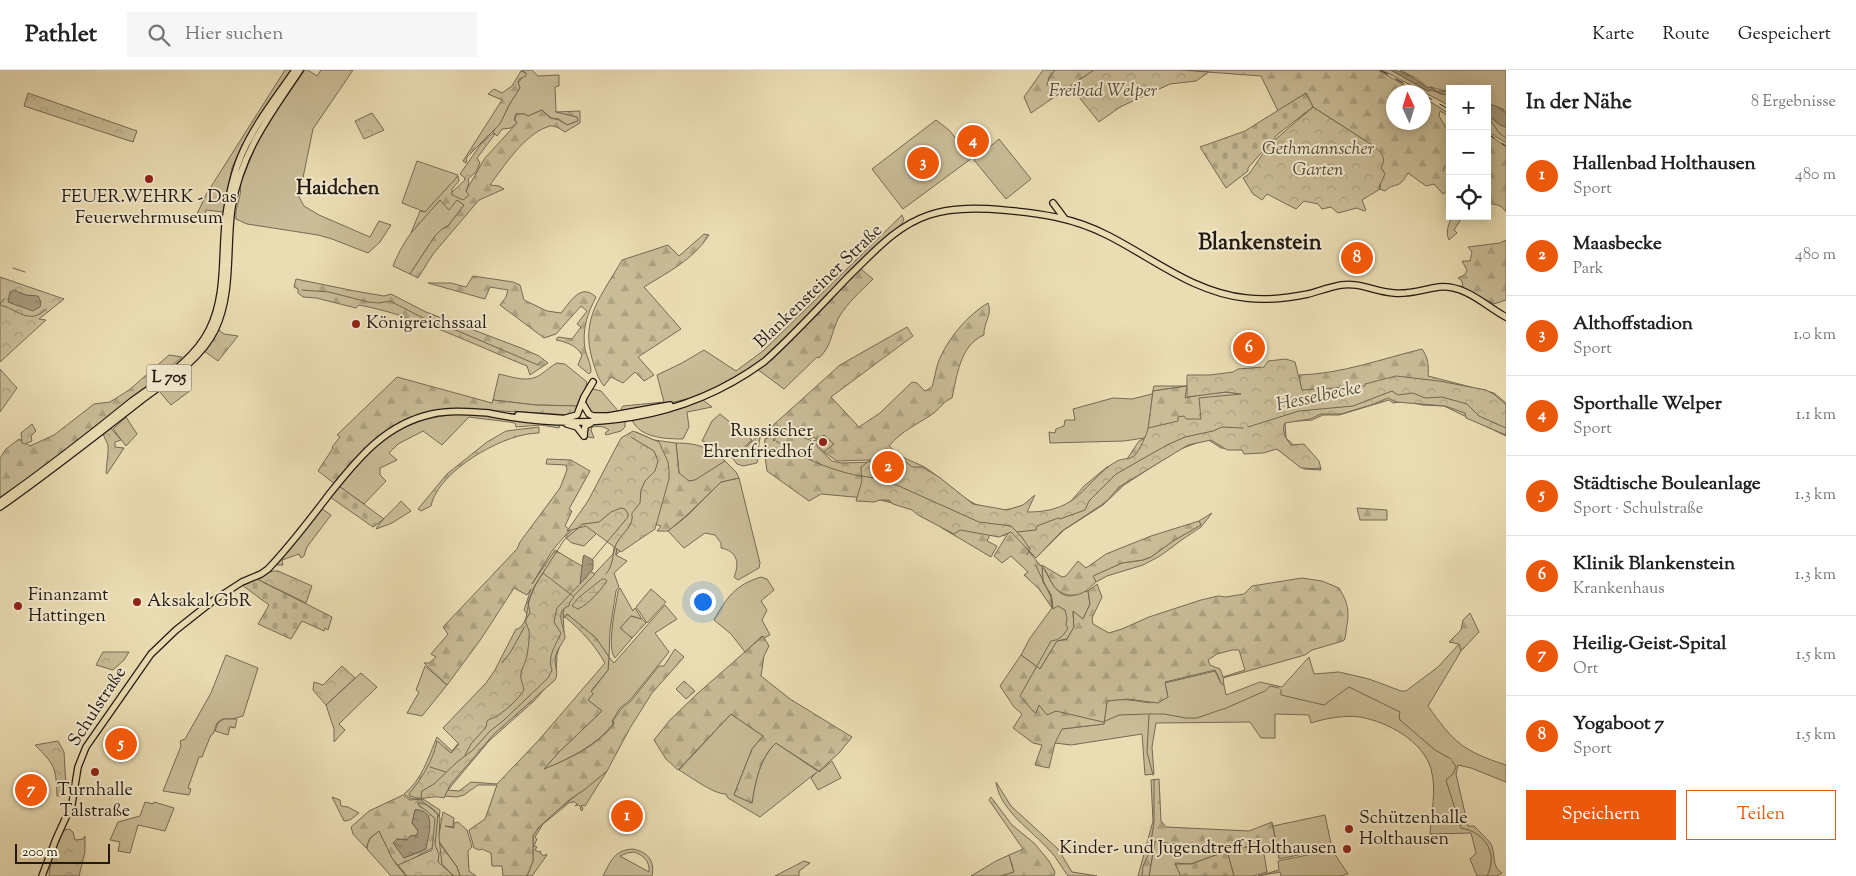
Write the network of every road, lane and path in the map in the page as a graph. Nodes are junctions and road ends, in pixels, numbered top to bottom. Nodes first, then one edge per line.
1 (295, 70) edge
2 (300, 70) edge
3 (1053, 203) dead end
4 (1065, 219) junction
5 (223, 285) junction
6 (1506, 317) edge
7 (593, 382) dead end
8 (583, 402) junction
9 (488, 413) junction
10 (606, 416) junction
11 (615, 417) junction
12 (564, 418) junction
13 (558, 422) junction
14 (96, 434) junction
15 (0, 502) edge
16 (0, 507) edge
17 (176, 630) joint
18 (46, 868) junction
19 (42, 876) edge
20 (46, 876) edge

1 - 5 main road, L 705
2 - 5 main road, L 705
3 - 4 main road
4 - 6 main road, Blankensteiner Straße
4 - 11 main road, Blankensteiner Straße
5 - 14 main road, L 705
7 - 8 main road
8 - 10 main road
8 - 12 main road
9 - 12 main road, Blankensteiner Straße
9 - 13 main road, Blankensteiner Straße
9 - 17 main road, Blankensteiner Straße
10 - 11 main road, Blankensteiner Straße
10 - 12 main road, Blankensteiner Straße
11 - 13 main road, Blankensteiner Straße
11 - 13 main road
14 - 15 main road, L 705
14 - 16 main road, L 705
17 - 18 main road, Schulstraße
18 - 19 main road, Schulstraße
18 - 20 main road, Schulstraße

